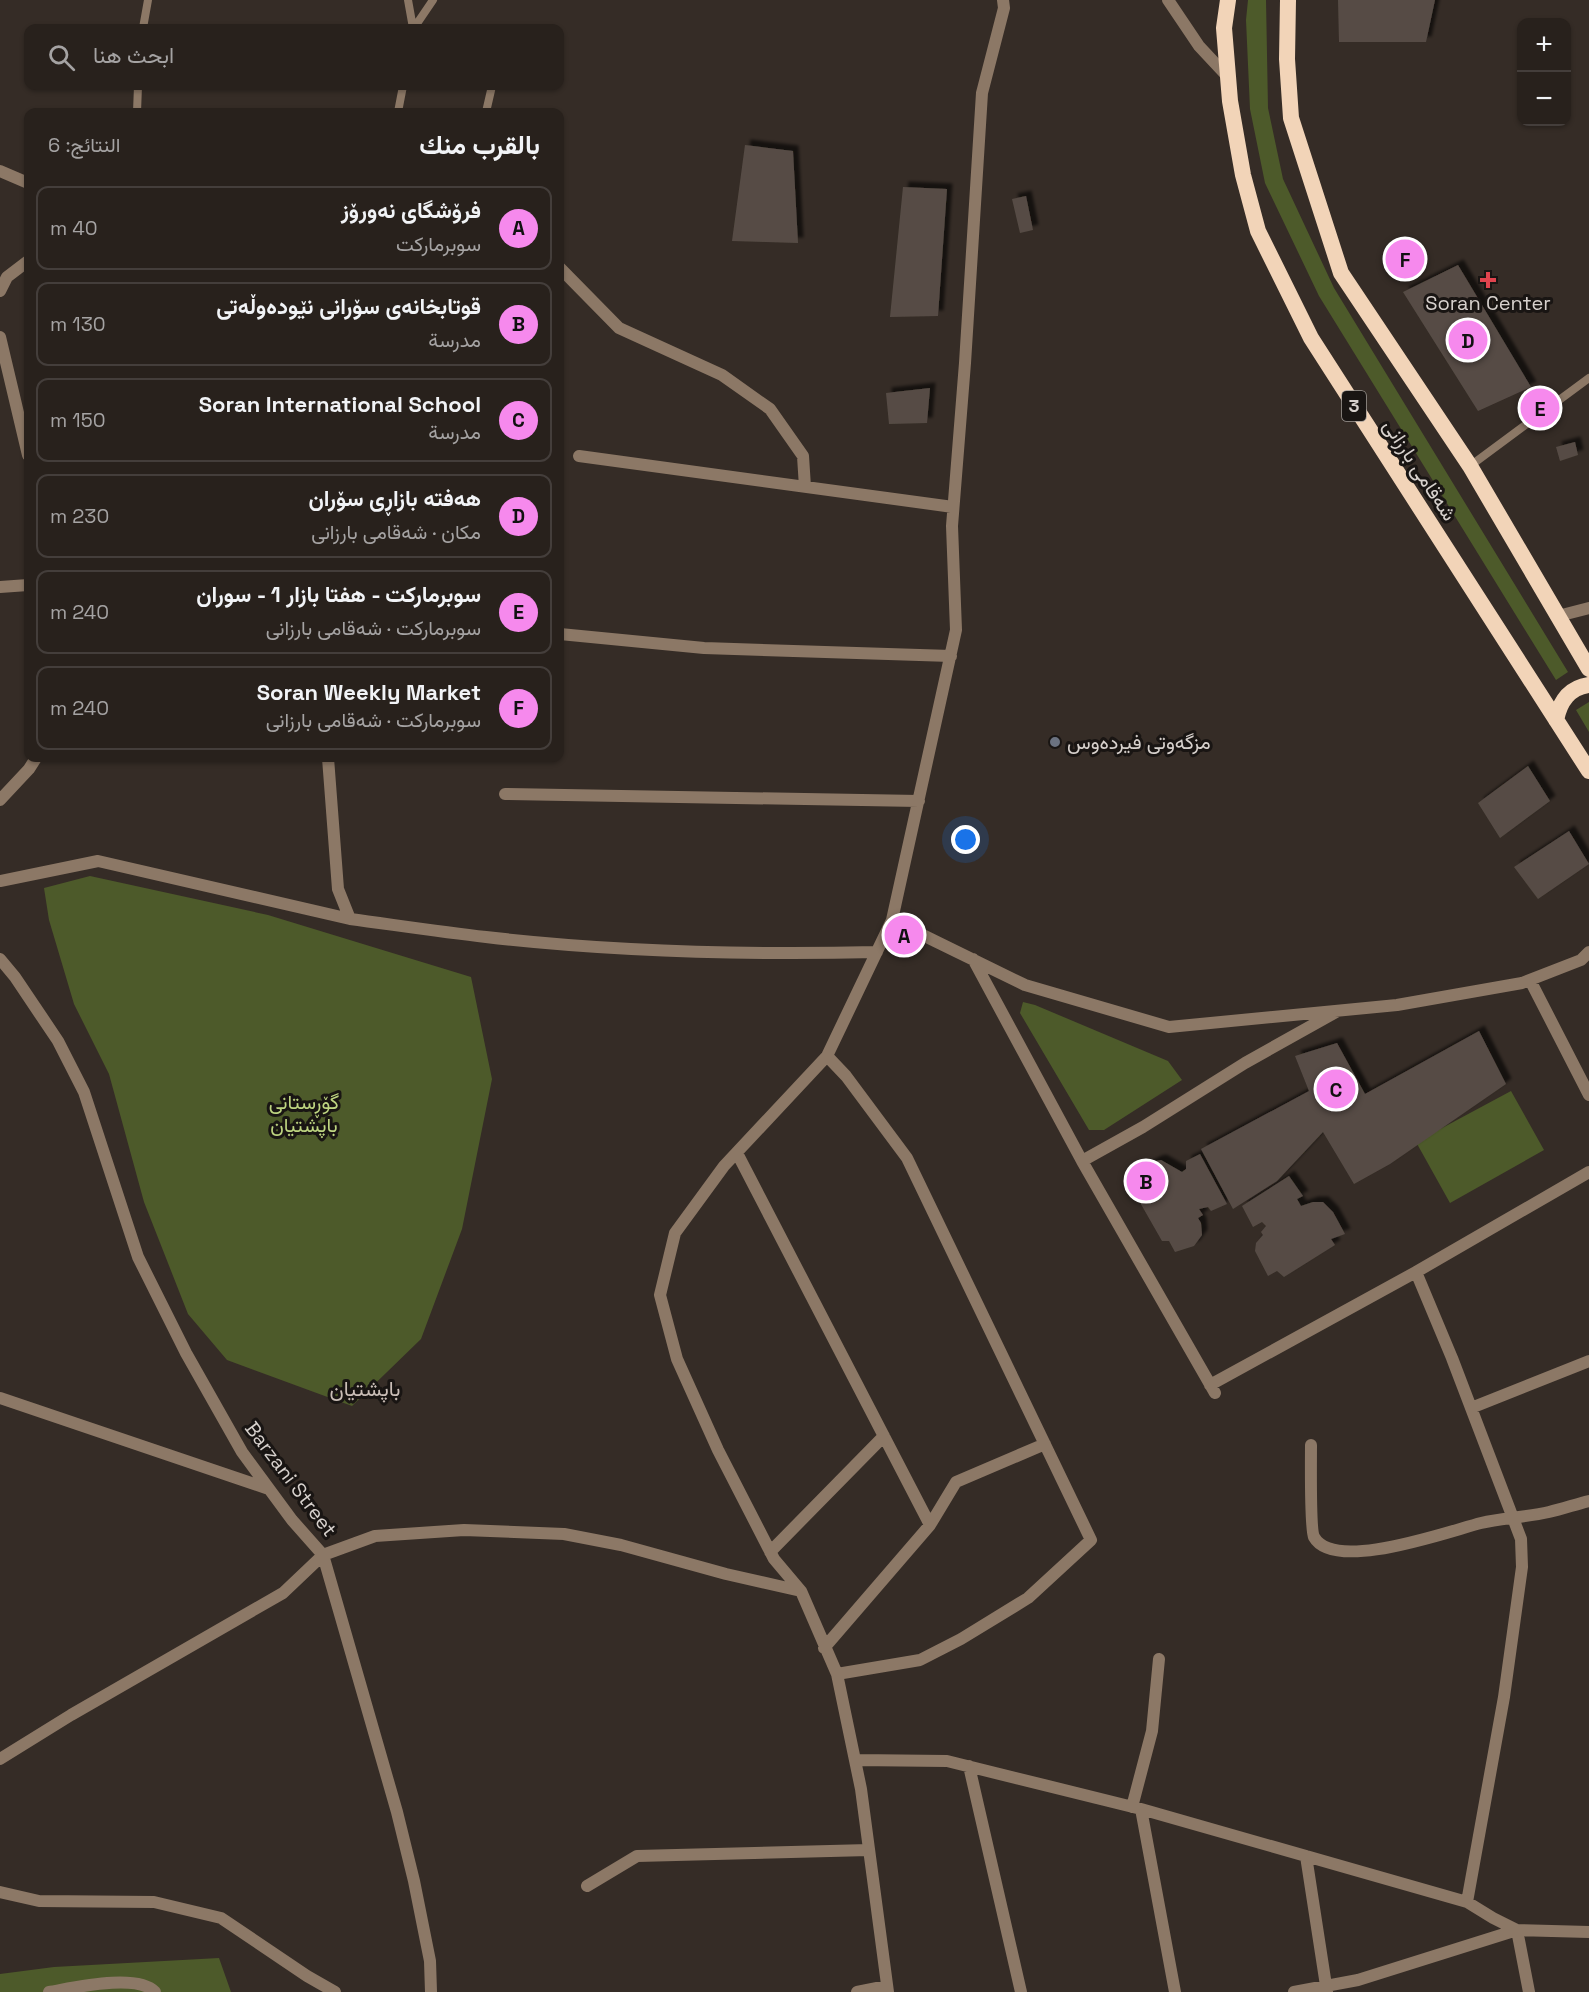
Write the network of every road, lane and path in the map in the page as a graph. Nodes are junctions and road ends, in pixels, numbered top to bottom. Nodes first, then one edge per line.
1 (148, 0) edge
2 (408, 0) edge
3 (433, 0) edge
4 (1003, 0) edge
5 (1168, 0) edge
6 (1227, 0) edge
7 (1288, 0) edge
8 (144, 24) edge
9 (413, 24) edge
10 (417, 24) edge
11 (1227, 76) junction
12 (138, 90) edge
13 (403, 90) edge
14 (491, 90) edge
15 (137, 108) edge
16 (399, 108) edge
17 (487, 108) edge
18 (0, 171) edge
19 (24, 181) edge
20 (24, 264) edge
21 (564, 272) edge
22 (0, 291) edge
23 (0, 337) edge
24 (1589, 378) edge
25 (24, 437) edge
26 (579, 456) dead end
27 (1470, 466) junction
28 (805, 487) junction
29 (953, 507) junction
30 (24, 585) edge
31 (0, 587) edge
32 (1589, 608) edge
33 (1558, 616) junction
34 (564, 634) edge
35 (951, 656) junction
36 (1589, 669) edge
37 (1589, 685) edge
38 (1556, 720) junction
39 (33, 762) edge
40 (328, 762) edge
41 (1589, 771) edge
42 (505, 794) dead end
43 (0, 800) edge
44 (919, 801) junction
45 (0, 881) edge
46 (350, 919) junction
47 (892, 920) junction
48 (877, 952) junction
49 (1589, 952) edge
50 (0, 959) edge
51 (973, 959) junction
52 (1530, 980) junction
53 (1340, 1010) junction
54 (827, 1056) junction
55 (1589, 1095) edge
56 (736, 1153) junction
57 (1082, 1161) junction
58 (1589, 1172) edge
59 (1416, 1272) junction
60 (1589, 1361) edge
61 (0, 1398) edge
62 (1471, 1408) junction
63 (884, 1436) junction
64 (1045, 1443) junction
65 (1311, 1445) dead end
66 (270, 1490) junction
67 (1589, 1501) edge
68 (1512, 1518) junction
69 (930, 1525) junction
70 (770, 1552) junction
71 (323, 1555) junction
72 (801, 1591) junction
73 (824, 1648) junction
74 (1159, 1659) dead end
75 (837, 1674) junction
76 (0, 1759) edge
77 (855, 1760) junction
78 (969, 1766) junction
79 (1136, 1808) junction
80 (869, 1850) junction
81 (1306, 1856) junction
82 (587, 1886) dead end
83 (0, 1892) edge
84 (1467, 1902) junction
85 (1517, 1930) junction
86 (1589, 1932) edge
87 (888, 1989) edge
88 (1326, 1989) edge
89 (49, 1992) edge
90 (155, 1992) edge
91 (335, 1992) edge
92 (431, 1992) edge
93 (857, 1992) edge
94 (1021, 1992) edge
95 (1175, 1992) edge
96 (1294, 1992) edge
97 (1529, 1992) edge

1 - 8 lane
2 - 9 lane
3 - 10 lane
4 - 29 street
5 - 11 street
6 - 11 highway, شەقامی بارزانی / 3
7 - 27 highway
11 - 38 highway, شەقامی بارزانی / 3
12 - 15 lane
13 - 16 lane
14 - 17 lane
18 - 19 street
20 - 22 street
21 - 28 street
23 - 25 street
24 - 27 lane
26 - 28 street
27 - 33 highway
28 - 29 street
29 - 35 street
30 - 31 street
32 - 33 street
33 - 36 highway
34 - 35 street
35 - 44 street
37 - 38 highway
38 - 41 highway, شەقامی بارزانی / 3
39 - 43 street
40 - 46 street
42 - 44 street
44 - 47 street
45 - 46 street
46 - 48 street
47 - 48 street
47 - 51 street
48 - 54 street
49 - 52 street
50 - 66 street, Barzani Street
51 - 53 street
51 - 57 street
52 - 53 street
52 - 55 street
53 - 57 street
54 - 56 street
54 - 64 street
56 - 63 street
56 - 70 street
57 - 59 street
58 - 59 street
59 - 62 street
60 - 62 street
61 - 66 street
62 - 68 street
63 - 69 street
63 - 70 street
64 - 69 street
64 - 75 street
65 - 68 street
66 - 71 street, Barzani Street
67 - 68 street
68 - 84 street
69 - 73 street
70 - 72 street
71 - 72 street
71 - 76 street
71 - 92 street, Barzani Street
72 - 73 street
73 - 75 street
74 - 79 street
75 - 77 street
77 - 78 street
77 - 80 street
78 - 79 street
78 - 94 street
79 - 81 street
79 - 95 street
80 - 82 street
80 - 87 street
81 - 84 street
81 - 88 street
83 - 91 street
84 - 85 street
85 - 86 street
85 - 88 street
85 - 97 street
87 - 93 street
88 - 96 street
89 - 90 street

